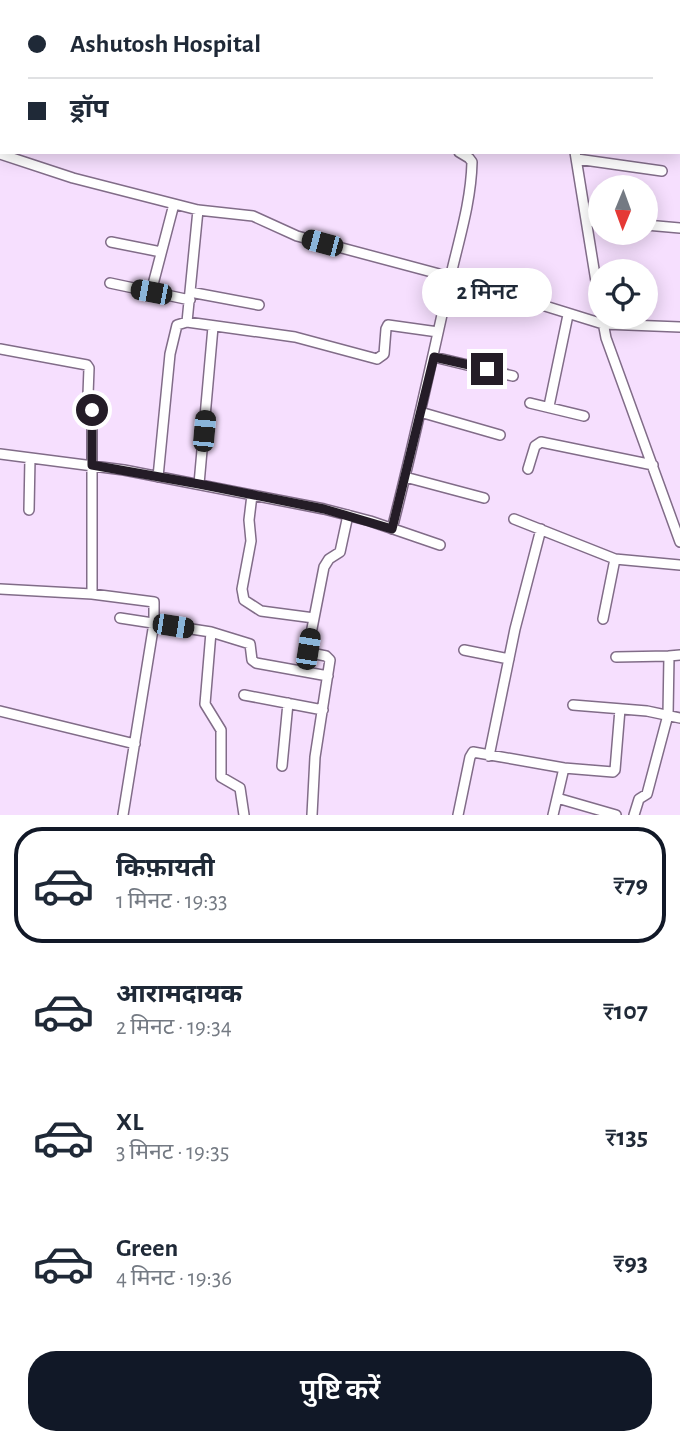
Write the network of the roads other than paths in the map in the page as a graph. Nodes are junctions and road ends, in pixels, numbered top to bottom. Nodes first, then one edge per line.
1 (0, 154) edge
2 (463, 154) edge
3 (576, 156) edge
4 (662, 171) dead end
5 (174, 204) junction
6 (198, 210) junction
7 (587, 221) joint
8 (658, 226) edge
9 (680, 228) edge
10 (111, 242) dead end
11 (162, 252) junction
12 (593, 259) edge
13 (450, 277) junction
14 (110, 284) dead end
15 (151, 292) junction
16 (190, 296) junction
17 (259, 305) dead end
18 (568, 315) junction
19 (588, 318) edge
20 (187, 322) junction
21 (658, 325) edge
22 (213, 327) junction
23 (680, 327) edge
24 (604, 329) edge
25 (438, 332) junction
26 (0, 349) edge
27 (434, 357) junction
28 (513, 376) dead end
29 (88, 395) dead end
30 (530, 403) dead end
31 (549, 406) junction
32 (92, 410) dead end
33 (420, 412) junction
34 (584, 416) dead end
35 (500, 435) dead end
36 (0, 454) edge
37 (30, 458) junction
38 (92, 465) junction
39 (653, 465) junction
40 (528, 469) dead end
41 (158, 477) junction
42 (405, 477) junction
43 (199, 484) junction
44 (252, 495) junction
45 (484, 498) dead end
46 (29, 510) dead end
47 (348, 515) junction
48 (514, 519) dead end
49 (392, 529) junction
50 (541, 529) junction
51 (680, 542) edge
52 (440, 545) dead end
53 (615, 559) junction
54 (680, 565) edge
55 (0, 589) edge
56 (92, 594) junction
57 (120, 618) dead end
58 (314, 618) junction
59 (603, 618) dead end
60 (154, 623) junction
61 (211, 632) junction
62 (464, 650) dead end
63 (680, 655) edge
64 (669, 656) junction
65 (616, 657) dead end
66 (509, 659) junction
67 (328, 676) junction
68 (244, 695) dead end
69 (288, 703) junction
70 (573, 705) dead end
71 (620, 709) junction
72 (323, 710) junction
73 (0, 711) edge
74 (668, 715) junction
75 (680, 718) edge
76 (135, 744) junction
77 (489, 756) junction
78 (282, 766) dead end
79 (564, 768) junction
80 (557, 798) junction
81 (123, 815) edge
82 (244, 815) edge
83 (312, 815) edge
84 (458, 815) edge
85 (553, 815) edge
86 (616, 815) edge
87 (634, 815) edge

1 - 5 street
2 - 13 street
3 - 4 street
3 - 7 street
5 - 6 street
5 - 11 street
6 - 13 street
6 - 16 street
7 - 12 street
8 - 9 street
10 - 11 street
11 - 15 street
13 - 18 street
13 - 25 street
14 - 15 street
15 - 16 street
16 - 17 street
16 - 20 street
18 - 19 street
18 - 31 street
20 - 22 street
20 - 41 street
21 - 23 street
22 - 25 street
22 - 43 street
24 - 39 street
25 - 27 street
26 - 29 street
27 - 28 street
27 - 33 street
30 - 31 street
31 - 34 street
32 - 38 street
33 - 35 street
33 - 42 street
36 - 37 street
37 - 38 street
37 - 46 street
38 - 41 street
38 - 56 street
39 - 40 street
39 - 51 street
41 - 43 street
42 - 45 street
42 - 49 street
43 - 44 street
44 - 47 street
44 - 58 street
47 - 49 street
47 - 58 street
48 - 50 street
49 - 52 street
50 - 53 street
50 - 66 street
53 - 54 street
53 - 59 street
55 - 56 street
56 - 60 street
57 - 60 street
58 - 67 street
60 - 61 street
60 - 76 street
61 - 67 street
61 - 82 street
62 - 66 street
63 - 64 street
64 - 65 street
64 - 74 street
66 - 77 street
67 - 72 street
68 - 69 street
69 - 72 street
69 - 78 street
70 - 71 street
71 - 74 street
71 - 79 street
72 - 83 street
73 - 76 street
74 - 75 street
74 - 87 street
76 - 81 street
77 - 79 street
77 - 84 street
79 - 80 street
80 - 85 street
80 - 86 street

